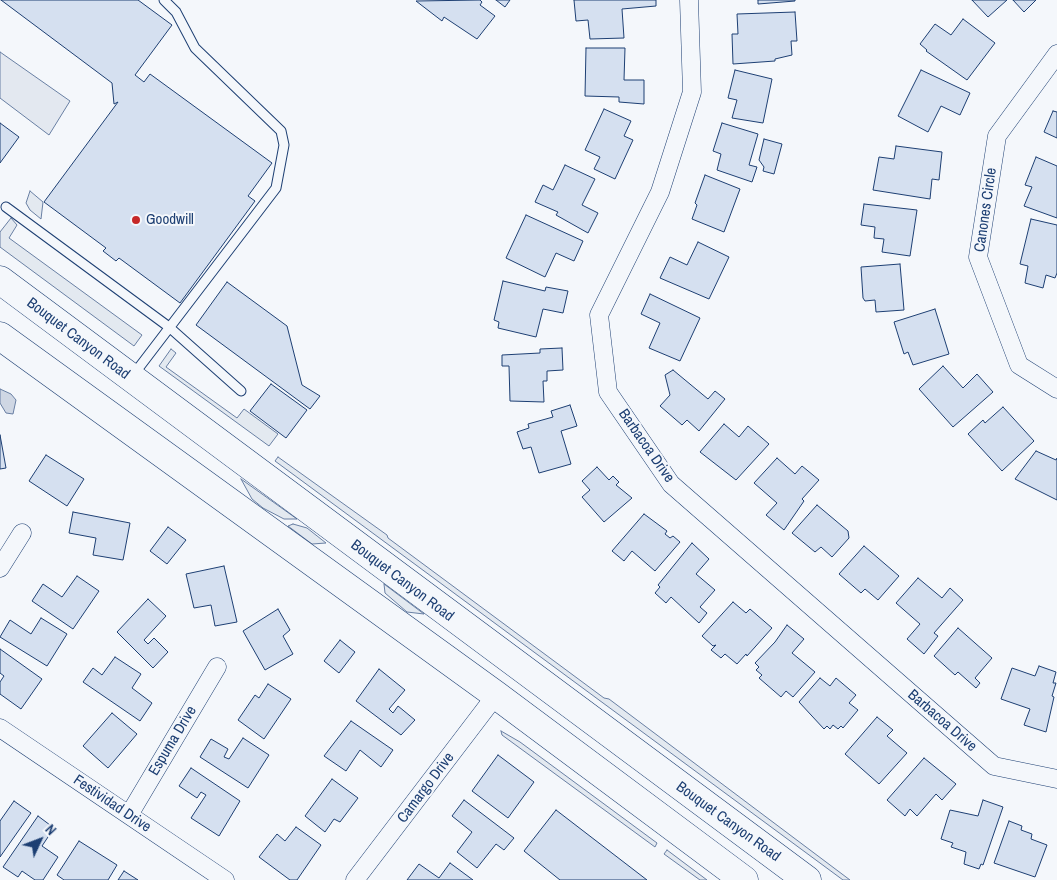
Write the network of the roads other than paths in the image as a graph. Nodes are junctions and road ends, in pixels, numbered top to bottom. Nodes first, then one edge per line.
1 (164, 0) edge
2 (688, 0) edge
3 (1057, 54) edge
4 (6, 207) dead end
5 (0, 280) edge
6 (169, 326) junction
7 (0, 336) edge
8 (130, 379) junction
9 (1057, 389) edge
10 (240, 391) dead end
11 (107, 413) junction
12 (22, 533) dead end
13 (0, 568) edge
14 (217, 667) dead end
15 (518, 667) junction
16 (496, 696) junction
17 (0, 728) edge
18 (1057, 779) edge
19 (128, 816) junction
20 (225, 880) edge
21 (355, 880) edge
22 (744, 880) edge
23 (806, 880) edge

1 - 6 lane
2 - 18 street, Barbacoa Drive
3 - 9 street, Canones Circle
4 - 6 lane
5 - 8 main road, Bouquet Canyon Road
6 - 8 lane
6 - 10 lane
7 - 11 main road
8 - 11 main road
8 - 15 main road, Bouquet Canyon Road
11 - 16 main road
12 - 13 street
14 - 19 street, Espuma Drive
15 - 16 main road
15 - 23 main road, Bouquet Canyon Road
16 - 21 street, Camargo Drive
16 - 22 main road
17 - 19 street, Festividad Drive
19 - 20 street, Festividad Drive

